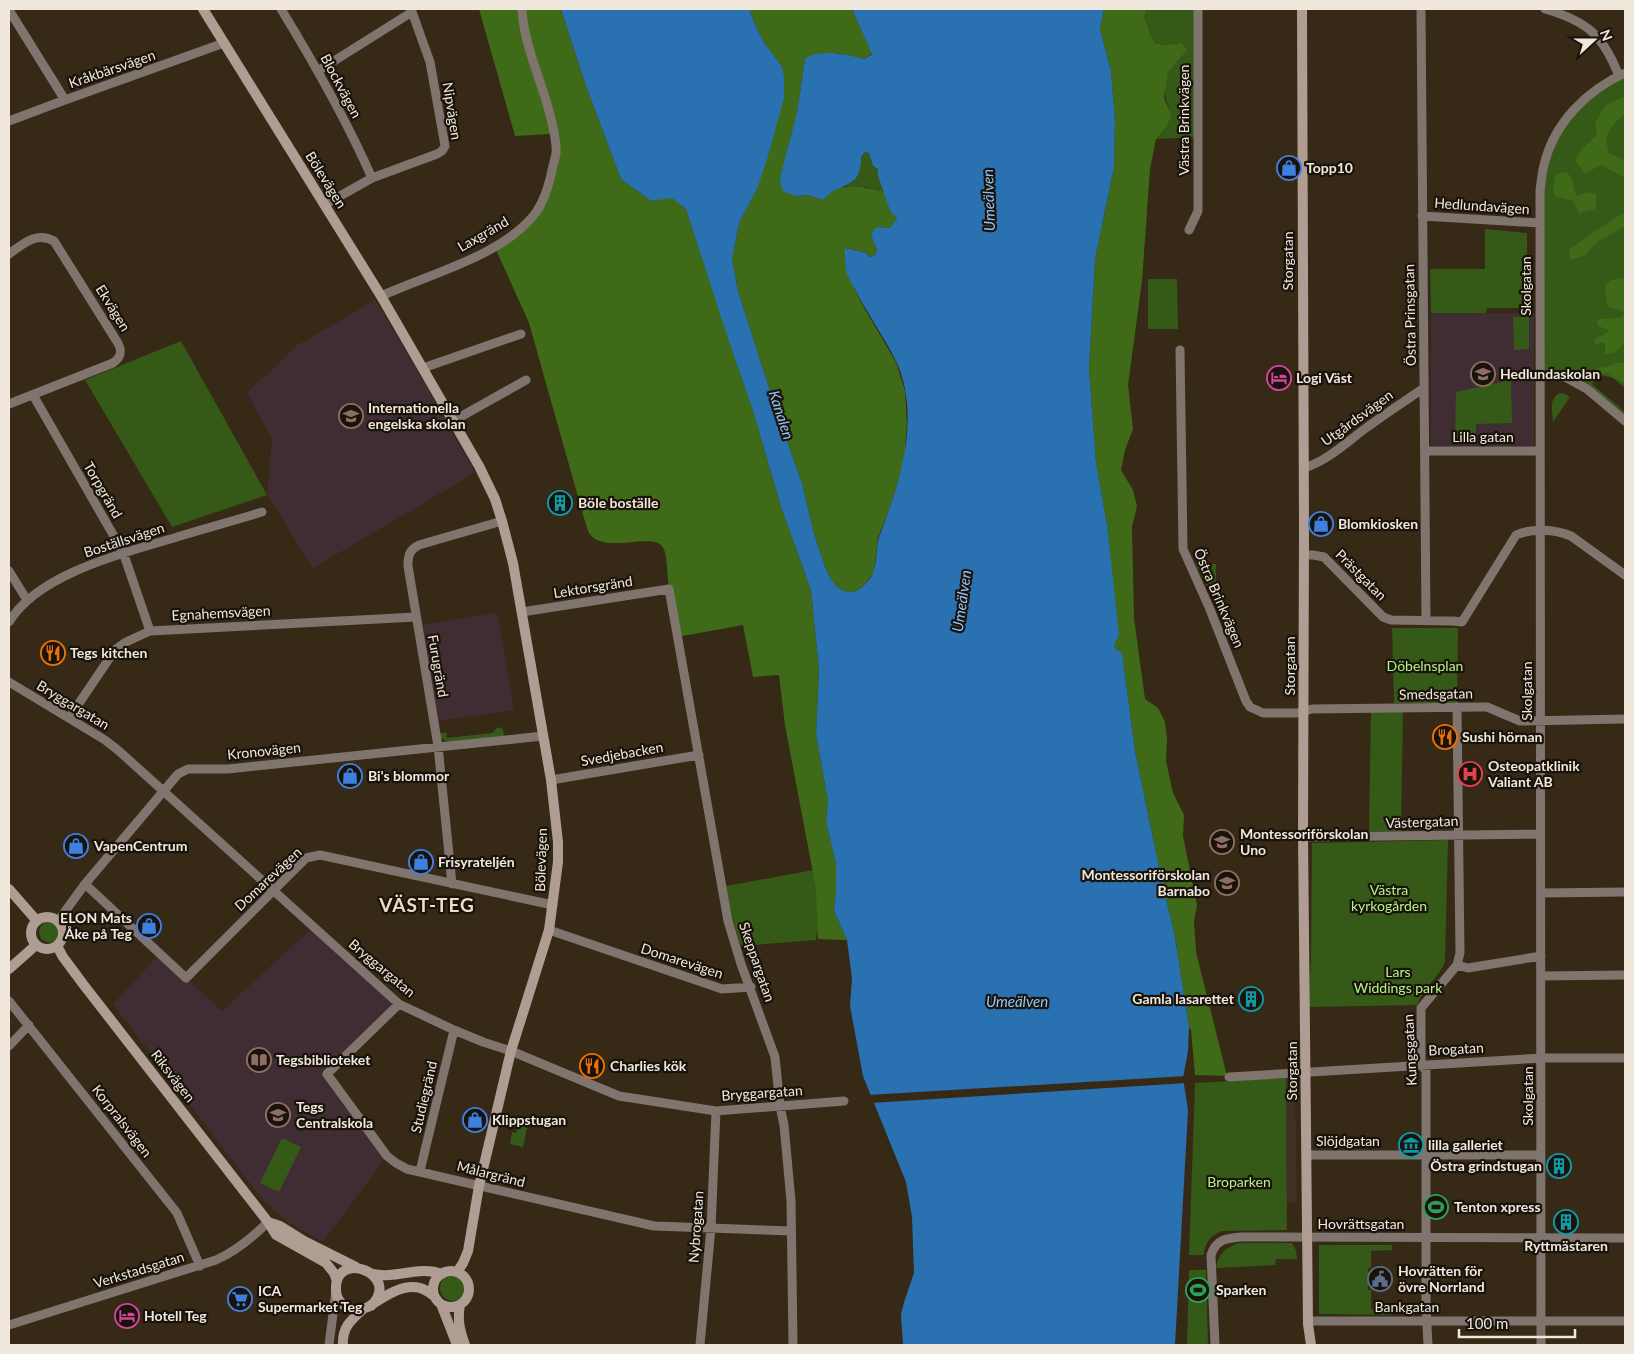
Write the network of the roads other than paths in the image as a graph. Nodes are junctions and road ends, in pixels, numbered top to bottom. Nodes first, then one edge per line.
1 (203, 9) edge
2 (281, 9) edge
3 (522, 9) edge
4 (1198, 9) edge
5 (1302, 9) edge
6 (1421, 9) edge
7 (1545, 9) edge
8 (411, 10) edge
9 (9, 13) edge
10 (224, 44) junction
11 (318, 71) junction
12 (1622, 74) edge
13 (65, 100) junction
14 (9, 121) edge
15 (372, 178) junction
16 (324, 205) junction
17 (1422, 216) junction
18 (1540, 223) junction
19 (1189, 230) dead end
20 (9, 254) edge
21 (381, 296) junction
22 (521, 334) dead end
23 (1180, 350) dead end
24 (423, 368) junction
25 (1540, 376) junction
26 (526, 380) dead end
27 (1424, 388) junction
28 (33, 394) junction
29 (9, 404) edge
30 (1625, 421) edge
31 (453, 422) junction
32 (1425, 451) junction
33 (1540, 451) junction
34 (1304, 468) junction
35 (262, 512) dead end
36 (502, 521) junction
37 (1541, 530) junction
38 (123, 552) junction
39 (1304, 555) junction
40 (9, 571) edge
41 (1625, 576) edge
42 (669, 589) joint
43 (27, 600) junction
44 (522, 612) junction
45 (416, 617) junction
46 (1426, 621) junction
47 (9, 622) edge
48 (150, 631) junction
49 (9, 682) edge
50 (1457, 707) junction
51 (1304, 710) junction
52 (69, 718) junction
53 (1625, 719) edge
54 (1541, 720) junction
55 (543, 736) junction
56 (438, 746) junction
57 (699, 755) junction
58 (551, 780) junction
59 (163, 792) junction
60 (1458, 834) junction
61 (1540, 834) junction
62 (1304, 838) junction
63 (85, 884) junction
64 (452, 884) junction
65 (9, 889) edge
66 (273, 892) junction
67 (1625, 892) edge
68 (1542, 893) junction
69 (553, 905) junction
70 (37, 921) junction
71 (58, 922) junction
72 (549, 930) junction
73 (36, 945) junction
74 (57, 946) junction
75 (1541, 956) junction
76 (1457, 965) junction
77 (9, 969) edge
78 (1625, 975) edge
79 (1541, 976) junction
80 (751, 987) junction
81 (9, 1001) edge
82 (399, 1004) junction
83 (29, 1025) junction
84 (454, 1030) junction
85 (9, 1046) edge
86 (512, 1051) junction
87 (1542, 1058) junction
88 (1625, 1058) edge
89 (1421, 1064) junction
90 (1306, 1073) junction
91 (1229, 1077) dead end
92 (844, 1101) dead end
93 (780, 1106) junction
94 (716, 1111) junction
95 (1306, 1155) junction
96 (1426, 1155) junction
97 (1541, 1155) junction
98 (420, 1171) junction
99 (479, 1186) junction
100 (268, 1222) junction
101 (711, 1228) junction
102 (791, 1230) junction
103 (1307, 1237) junction
104 (1541, 1237) junction
105 (1426, 1238) junction
106 (1625, 1238) edge
107 (200, 1266) junction
108 (356, 1267) junction
109 (457, 1272) junction
110 (373, 1274) junction
111 (442, 1274) junction
112 (337, 1285) junction
113 (434, 1296) junction
114 (441, 1304) junction
115 (460, 1306) junction
116 (366, 1308) junction
117 (1428, 1321) junction
118 (1541, 1321) junction
119 (1625, 1321) edge
120 (1308, 1322) junction
121 (9, 1325) edge
122 (329, 1345) edge
123 (343, 1345) edge
124 (457, 1345) edge
125 (465, 1345) edge
126 (700, 1345) edge
127 (793, 1345) edge
128 (1215, 1345) edge
129 (1305, 1345) edge
130 (1310, 1345) edge
131 (1428, 1345) edge
132 (1541, 1345) edge

1 - 10 street, Bölevägen
2 - 11 street, Blockvägen
3 - 21 street, Laxgränd
4 - 19 street, Västra Brinkvägen
5 - 34 street, Storgatan
6 - 17 street, Östra Prinsgatan
7 - 12 street
8 - 11 street
8 - 15 street, Nipvägen
9 - 13 street
10 - 13 street, Kråkbärsvägen
10 - 16 street, Bölevägen
11 - 15 street, Blockvägen
12 - 18 street, Skolgatan
13 - 14 street, Kråkbärsvägen
15 - 16 street, Nipvägen
16 - 21 street, Bölevägen
17 - 18 street, Hedlundavägen
17 - 27 street, Östra Prinsgatan
18 - 25 street, Skolgatan
20 - 28 street, Ekvägen
21 - 24 street, Bölevägen
22 - 24 street
23 - 51 street, Östra Brinkvägen
24 - 31 street, Bölevägen
25 - 30 street
25 - 33 street, Skolgatan
26 - 31 street
27 - 32 street, Östra Prinsgatan
27 - 34 street, Utgårdsvägen
28 - 29 street, Ekvägen
28 - 38 street, Torpgränd
31 - 36 street, Bölevägen
32 - 33 street, Lilla gatan
32 - 46 street, Östra Prinsgatan
33 - 37 street, Skolgatan
34 - 39 street, Storgatan
35 - 38 street, Boställsvägen
36 - 44 street, Bölevägen
36 - 45 street, Furugränd
37 - 41 street
37 - 46 street, Prästgatan
37 - 54 street, Skolgatan
38 - 43 street, Boställsvägen
38 - 48 street, Torpgränd
39 - 46 street, Prästgatan
39 - 51 street, Storgatan
40 - 43 street
42 - 44 street, Lektorsgränd
42 - 57 street, Skeppargatan
43 - 47 street, Boställsvägen
44 - 55 street, Bölevägen
45 - 48 street, Egnahemsvägen
45 - 56 street, Furugränd
48 - 52 street, Egnahemsvägen
49 - 52 street, Bryggargatan
50 - 51 street, Smedsgatan
50 - 54 street, Smedsgatan
50 - 60 street
51 - 62 street, Storgatan
52 - 59 street, Bryggargatan
53 - 54 street, Smedsgatan
54 - 61 street, Skolgatan
55 - 56 street, Kronovägen
55 - 58 street, Bölevägen
56 - 59 street, Kronovägen
56 - 64 street, Furugränd
57 - 58 street, Svedjebacken
57 - 80 street, Skeppargatan
58 - 69 street, Bölevägen
59 - 63 street, Kronovägen
59 - 66 street, Bryggargatan
60 - 61 street, Västergatan
60 - 62 street, Västergatan
60 - 76 street
61 - 68 street, Skolgatan
62 - 90 street, Storgatan
63 - 66 street, Domarevägen
63 - 71 street, Kronovägen
64 - 66 street, Domarevägen
64 - 69 street, Domarevägen
65 - 70 street
66 - 82 street, Bryggargatan
67 - 68 street
68 - 75 street, Skolgatan
69 - 72 street, Bölevägen
70 - 71 street
70 - 73 street
71 - 74 street
72 - 80 street, Domarevägen
72 - 86 street, Bölevägen
73 - 74 street
73 - 77 street
74 - 100 street, Riksvägen
75 - 76 street
75 - 79 street, Skolgatan
76 - 89 street, Kungsgatan
78 - 79 street
79 - 87 street, Skolgatan
80 - 93 street, Skeppargatan
81 - 83 street, Korpralsvägen
82 - 84 street, Bryggargatan
82 - 98 street, Målargränd
83 - 85 street
83 - 107 street, Korpralsvägen
84 - 86 street, Bryggargatan
84 - 98 street, Studiegränd
86 - 94 street, Bryggargatan
86 - 99 street, Bölevägen
87 - 88 street, Brogatan
87 - 89 street, Brogatan
87 - 97 street, Skolgatan
89 - 90 street, Brogatan
89 - 96 street, Kungsgatan
90 - 91 street, Brogatan
90 - 95 street, Storgatan
92 - 93 street, Bryggargatan
93 - 94 street, Bryggargatan
93 - 102 street, Skeppargatan
94 - 101 street, Nybrogatan
95 - 96 street, Slöjdgatan
95 - 103 street, Storgatan
96 - 97 street, Slöjdgatan
96 - 105 street, Kungsgatan
97 - 104 street, Skolgatan
98 - 99 street, Målargränd
99 - 101 street, Målargränd
99 - 109 street, Bölevägen
100 - 107 street, Verkstadsgatan
100 - 108 street, Riksvägen
100 - 112 street, Riksvägen
101 - 102 street, Målargränd
101 - 126 street, Nybrogatan
102 - 127 street, Skeppargatan
103 - 105 street, Hovrättsgatan
103 - 120 street, Storgatan
103 - 128 street, Hovrättsgatan
104 - 105 street, Hovrättsgatan
104 - 106 street, Hovrättsgatan
104 - 118 street, Skolgatan
105 - 117 street, Kungsgatan
107 - 121 street, Verkstadsgatan
108 - 110 street, Riksvägen
108 - 112 street
109 - 111 street
109 - 115 street
110 - 111 street, Riksvägen
110 - 116 street
111 - 113 street
112 - 116 street, Riksvägen
112 - 122 street
113 - 114 street
113 - 116 street
114 - 115 street
114 - 124 street
115 - 125 street
116 - 123 street
117 - 118 street, Bankgatan
117 - 120 street, Bankgatan
117 - 131 street, Kungsgatan
118 - 119 street, Bankgatan
118 - 132 street, Skolgatan
120 - 129 street, Storgatan
120 - 130 street, Storgatan

